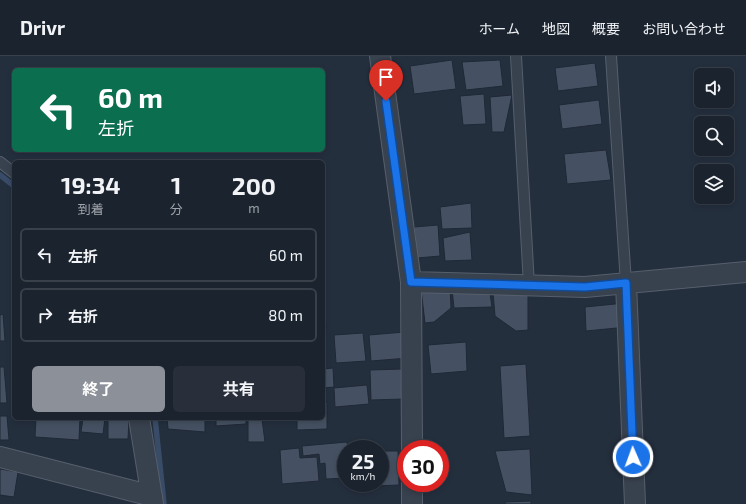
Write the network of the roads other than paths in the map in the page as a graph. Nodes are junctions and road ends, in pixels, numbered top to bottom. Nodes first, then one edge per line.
1 (380, 56) edge
2 (516, 56) edge
3 (611, 56) edge
4 (0, 162) edge
5 (12, 171) edge
6 (746, 272) edge
7 (411, 282) junction
8 (626, 283) junction
9 (529, 285) junction
10 (139, 420) edge
11 (412, 440) edge
12 (0, 457) edge
13 (412, 492) edge
14 (152, 500) edge
15 (412, 504) edge
16 (635, 504) edge

1 - 7 street
2 - 9 lane
3 - 8 lane
4 - 5 lane
6 - 8 street
7 - 9 street
7 - 11 street
8 - 9 street
8 - 16 street
10 - 14 street
12 - 14 street
13 - 15 street

